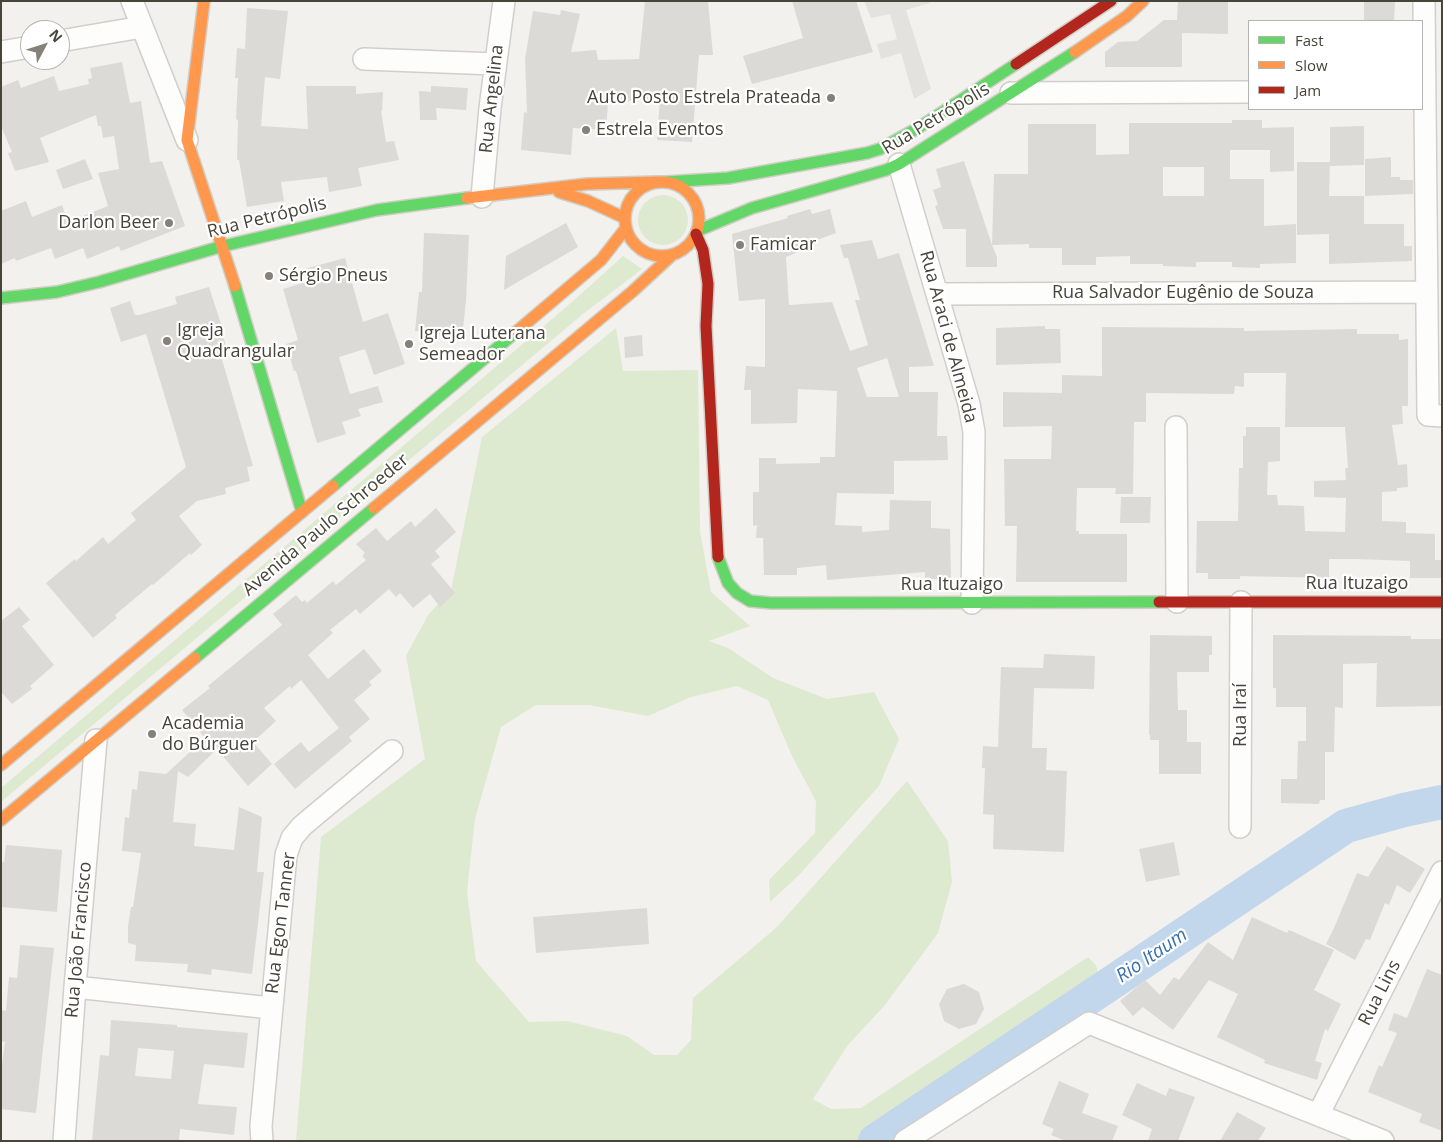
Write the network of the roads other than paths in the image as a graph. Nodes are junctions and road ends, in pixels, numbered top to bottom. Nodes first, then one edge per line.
1 (132, 1) edge
2 (204, 1) edge
3 (504, 1) edge
4 (1111, 1) edge
5 (1143, 1) edge
6 (1424, 1) edge
7 (142, 27) junction
8 (70, 39) edge
9 (20, 49) edge
10 (1, 52) edge
11 (364, 59) dead end
12 (495, 64) junction
13 (1423, 90) edge
14 (1248, 92) edge
15 (1011, 93) junction
16 (187, 140) junction
17 (899, 164) junction
18 (662, 182) junction
19 (546, 188) junction
20 (482, 196) junction
21 (626, 223) junction
22 (697, 232) junction
23 (223, 246) junction
24 (679, 255) junction
25 (697, 292) dead end
26 (1427, 292) junction
27 (938, 294) junction
28 (1, 298) edge
29 (706, 326) junction
30 (1435, 416) edge
31 (1176, 427) dead end
32 (302, 512) junction
33 (1177, 602) junction
34 (1241, 602) junction
35 (1442, 602) edge
36 (972, 603) junction
37 (96, 740) junction
38 (392, 751) dead end
39 (1, 765) edge
40 (1, 820) edge
41 (1240, 827) dead end
42 (1442, 872) edge
43 (74, 987) junction
44 (271, 1008) junction
45 (1318, 1115) junction
46 (64, 1141) edge
47 (262, 1141) edge
48 (905, 1141) edge
49 (1382, 1141) edge

1 - 7 street
2 - 16 main road
3 - 12 street, Rua Angelina
4 - 18 main road, Rua Petrópolis
5 - 15 main road, Rua Petrópolis
6 - 13 street
7 - 8 street
7 - 16 street
9 - 10 street
11 - 12 street
12 - 20 street, Rua Angelina
13 - 26 street
14 - 15 street
15 - 17 main road, Rua Petrópolis
16 - 23 main road
17 - 22 main road, Rua Petrópolis
17 - 27 street, Rua Araci de Almeida
18 - 19 main road, Rua Petrópolis
18 - 21 main road
18 - 22 main road
19 - 20 main road, Rua Petrópolis
19 - 21 main road, Rua Petrópolis
20 - 23 main road, Rua Petrópolis
21 - 24 main road
21 - 32 main road, Avenida Paulo Schroeder
22 - 24 main road
22 - 29 main road, Rua Ituzaigo
23 - 28 main road, Rua Petrópolis
23 - 32 main road
24 - 37 main road, Avenida Paulo Schroeder
25 - 29 main road, Rua Ituzaigo
26 - 27 street, Rua Salvador Eugênio de Souza
26 - 30 street
27 - 36 street, Rua Araci de Almeida
29 - 36 main road, Rua Ituzaigo
31 - 33 street
32 - 39 main road, Avenida Paulo Schroeder
33 - 34 main road, Rua Ituzaigo
33 - 36 main road, Rua Ituzaigo
34 - 35 main road, Rua Ituzaigo
34 - 41 street, Rua Iraí
37 - 40 main road, Avenida Paulo Schroeder
37 - 43 street, Rua João Francisco
38 - 44 street, Rua Egon Tanner
42 - 45 street, Rua Lins
43 - 44 street
43 - 46 street, Rua João Francisco
44 - 47 street, Rua Egon Tanner
45 - 48 street
45 - 49 street

